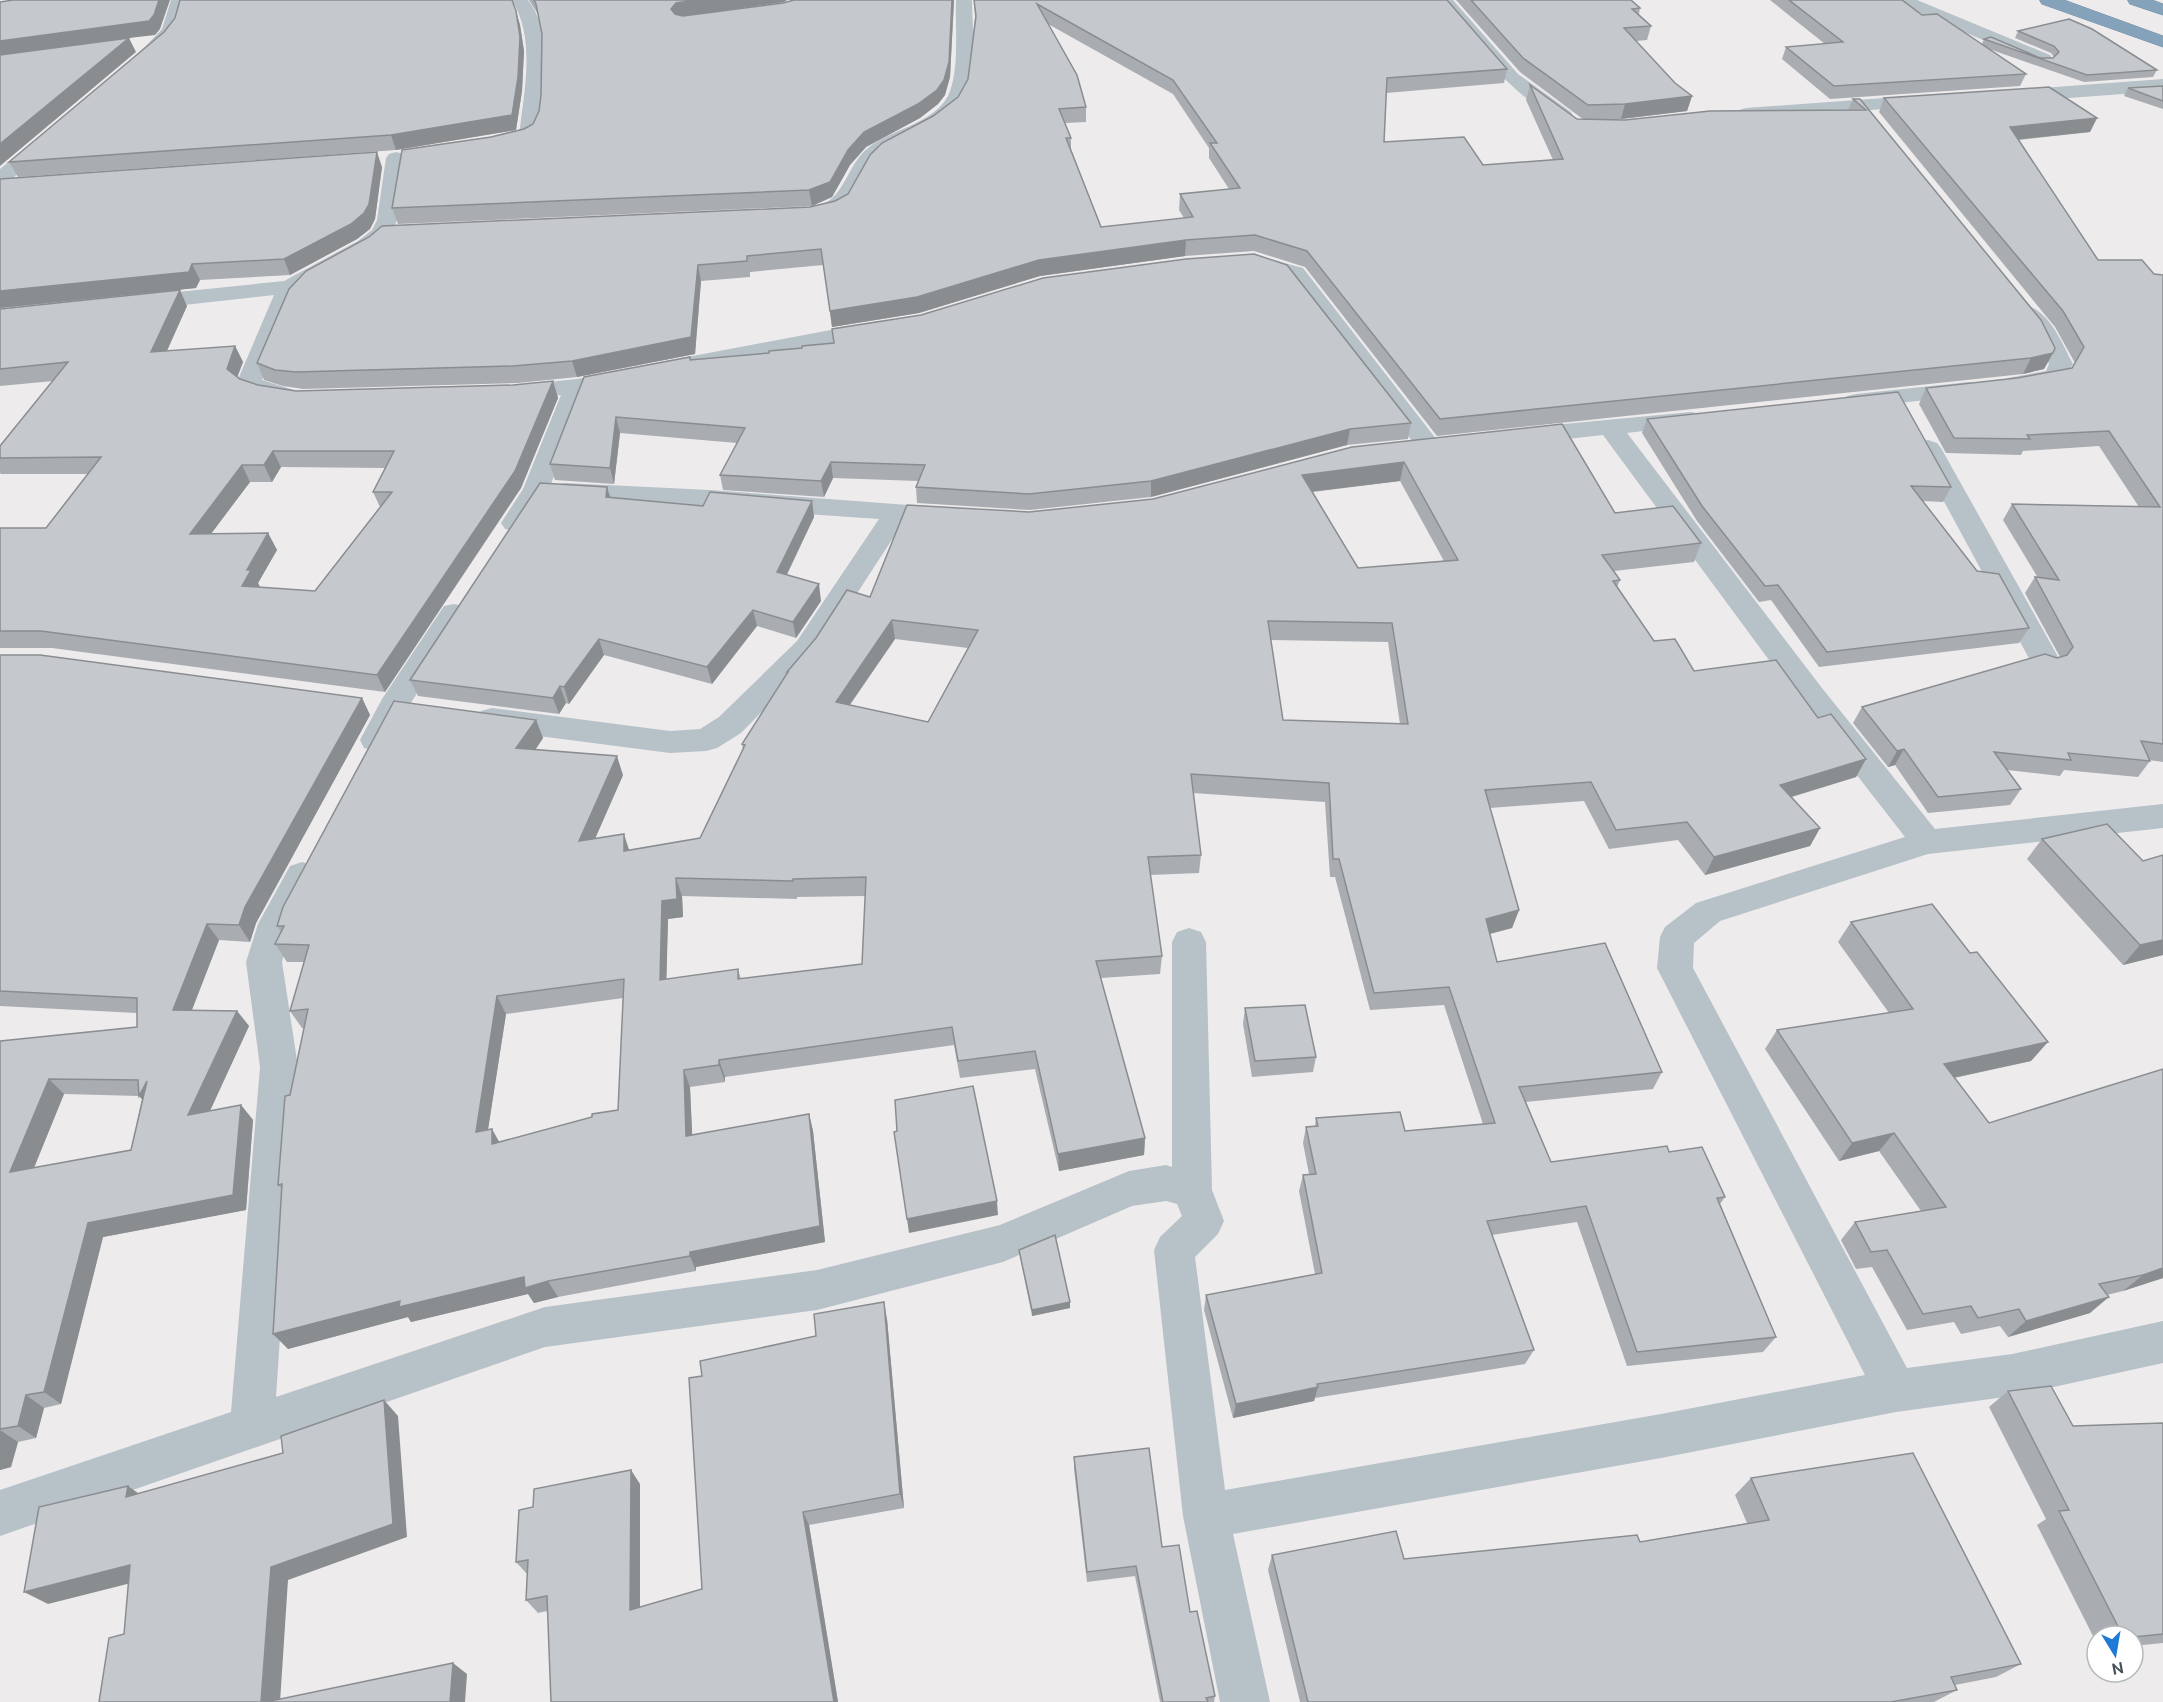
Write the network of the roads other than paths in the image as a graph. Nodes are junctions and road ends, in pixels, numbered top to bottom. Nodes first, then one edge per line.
1 (179, 0) edge
2 (520, 0) edge
3 (964, 0) edge
4 (1445, 0) edge
5 (1903, 0) edge
6 (2048, 0) edge
7 (2136, 0) edge
8 (2163, 10) edge
9 (162, 41) junction
10 (2163, 42) edge
11 (138, 45) edge
12 (2044, 59) edge
13 (133, 68) edge
14 (2163, 85) edge
15 (1992, 97) edge
16 (1944, 100) edge
17 (1860, 105) junction
18 (1730, 115) edge
19 (1875, 123) edge
20 (62, 128) edge
21 (1580, 128) edge
22 (476, 146) edge
23 (419, 155) edge
24 (396, 158) junction
25 (373, 160) edge
26 (0, 179) edge
27 (23, 186) edge
28 (0, 187) edge
29 (791, 215) edge
30 (405, 232) edge
31 (381, 233) junction
32 (1231, 262) edge
33 (289, 287) junction
34 (2017, 300) edge
35 (116, 305) edge
36 (902, 324) edge
37 (577, 386) junction
38 (482, 393) edge
39 (315, 398) edge
40 (1830, 404) edge
41 (1910, 413) junction
42 (1714, 416) edge
43 (1610, 428) junction
44 (1496, 439) edge
45 (1428, 446) edge
46 (536, 489) junction
47 (896, 513) junction
48 (974, 517) edge
49 (497, 548) edge
50 (471, 588) edge
51 (2046, 662) edge
52 (381, 704) junction
53 (428, 710) edge
54 (462, 715) edge
55 (359, 768) edge
56 (2163, 816) edge
57 (1927, 842) junction
58 (314, 851) edge
59 (1189, 942) dead end
60 (1192, 1190) junction
61 (2163, 1342) edge
62 (1896, 1391) junction
63 (252, 1426) junction
64 (0, 1513) edge
65 (1206, 1516) junction
66 (1245, 1702) edge

1 - 9 street
2 - 22 street
3 - 29 street
4 - 21 street
5 - 12 street
6 - 10 highway
7 - 8 highway
9 - 11 street
9 - 13 street
14 - 15 street
16 - 17 street
17 - 18 street
17 - 19 street
20 - 26 street
23 - 24 street
24 - 25 street
24 - 31 street
27 - 28 street
30 - 31 street
31 - 33 street
32 - 45 street
33 - 35 street
33 - 39 street
34 - 41 street
36 - 37 street
37 - 38 street
37 - 46 street
40 - 41 street
41 - 51 street
42 - 43 street
43 - 44 street
43 - 57 street
46 - 47 street
46 - 49 street
47 - 48 street
47 - 54 street
50 - 52 street
52 - 53 street
52 - 55 street
56 - 57 street
57 - 62 street
58 - 63 street
59 - 60 street
60 - 63 street
60 - 65 street
61 - 62 street
62 - 65 street
63 - 64 street
65 - 66 street

